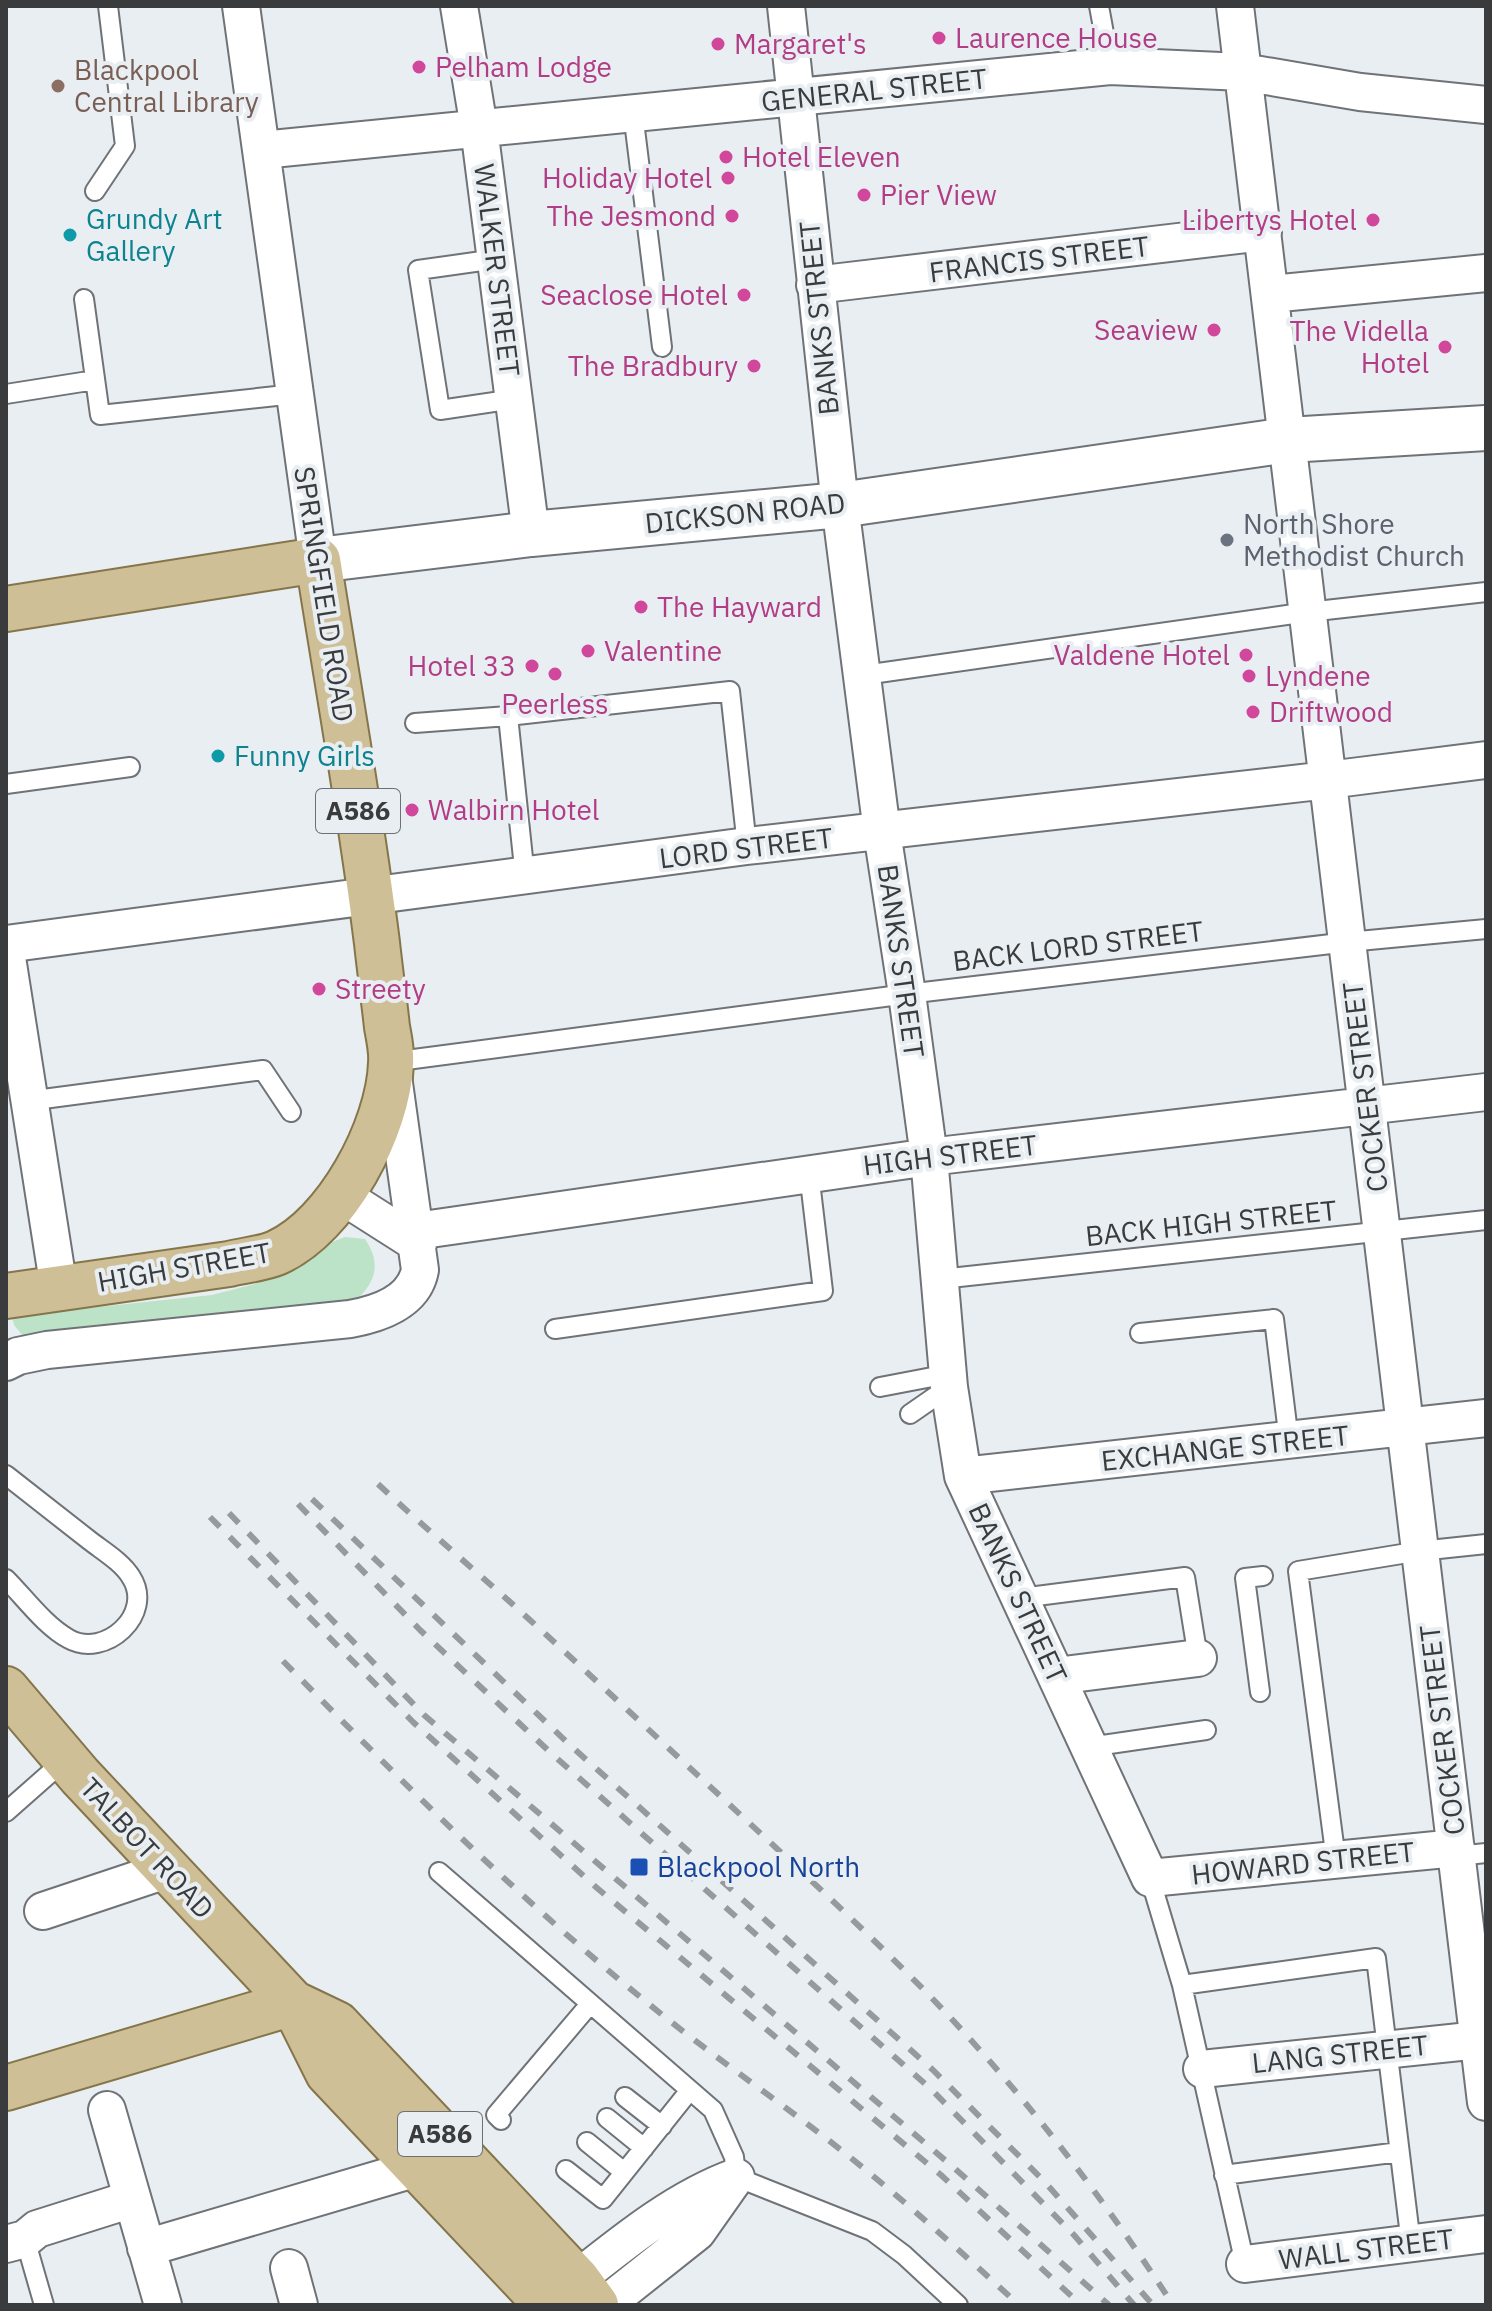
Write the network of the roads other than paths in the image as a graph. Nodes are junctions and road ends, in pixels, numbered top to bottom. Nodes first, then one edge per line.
1 (108, 6) edge
2 (241, 6) edge
3 (459, 6) edge
4 (786, 6) edge
5 (1099, 6) edge
6 (1235, 6) edge
7 (1110, 66) junction
8 (1243, 72) junction
9 (796, 98) junction
10 (1486, 105) edge
11 (633, 113) junction
12 (479, 128) junction
13 (262, 150) junction
14 (95, 191) dead end
15 (1263, 232) junction
16 (496, 259) junction
17 (1486, 273) edge
18 (815, 285) junction
19 (1270, 294) junction
20 (84, 299) dead end
21 (662, 347) dead end
22 (95, 380) junction
23 (6, 394) edge
24 (295, 394) junction
25 (514, 399) junction
26 (1486, 428) edge
27 (1288, 440) junction
28 (840, 505) junction
29 (531, 534) junction
30 (318, 560) junction
31 (1486, 592) edge
32 (6, 609) edge
33 (1308, 612) junction
34 (864, 675) junction
35 (508, 716) junction
36 (415, 723) dead end
37 (1486, 760) edge
38 (130, 767) dead end
39 (1328, 780) junction
40 (6, 784) edge
41 (882, 832) junction
42 (747, 846) junction
43 (525, 877) junction
44 (371, 897) junction
45 (1486, 929) edge
46 (1348, 942) junction
47 (6, 944) edge
48 (6, 951) edge
49 (907, 994) junction
50 (391, 1062) junction
51 (1486, 1092) edge
52 (28, 1101) junction
53 (1367, 1107) junction
54 (291, 1112) dead end
55 (929, 1157) junction
56 (809, 1173) junction
57 (341, 1195) junction
58 (1486, 1220) edge
59 (1383, 1232) junction
60 (418, 1250) junction
61 (941, 1279) junction
62 (59, 1289) junction
63 (6, 1296) edge
64 (555, 1329) dead end
65 (1140, 1333) dead end
66 (6, 1362) edge
67 (948, 1380) junction
68 (880, 1387) dead end
69 (910, 1414) dead end
70 (1486, 1418) edge
71 (1406, 1428) junction
72 (1289, 1441) junction
73 (6, 1475) edge
74 (963, 1476) junction
75 (1486, 1544) edge
76 (1420, 1551) junction
77 (1263, 1576) dead end
78 (6, 1579) edge
79 (1021, 1598) junction
80 (1198, 1658) joint
81 (1056, 1676) junction
82 (6, 1689) edge
83 (1260, 1692) dead end
84 (1206, 1730) dead end
85 (1089, 1747) junction
86 (66, 1759) junction
87 (6, 1812) edge
88 (1466, 1852) edge
89 (1336, 1860) junction
90 (169, 1869) junction
91 (439, 1872) dead end
92 (1150, 1878) junction
93 (43, 1911) dead end
94 (1182, 1985) junction
95 (293, 2003) junction
96 (590, 2004) junction
97 (1479, 2040) junction
98 (1386, 2049) junction
99 (1202, 2069) junction
100 (6, 2088) edge
101 (690, 2090) junction
102 (625, 2097) dead end
103 (1486, 2102) edge
104 (107, 2110) dead end
105 (607, 2118) dead end
106 (501, 2120) dead end
107 (662, 2126) junction
108 (587, 2142) dead end
109 (644, 2148) junction
110 (1399, 2152) junction
111 (432, 2154) junction
112 (566, 2170) dead end
113 (624, 2172) junction
114 (1224, 2175) junction
115 (736, 2177) junction
116 (132, 2199) junction
117 (1486, 2234) edge
118 (16, 2241) edge
119 (1411, 2244) junction
120 (146, 2248) junction
121 (1245, 2264) joint
122 (289, 2268) dead end
123 (574, 2300) edge
124 (41, 2304) edge
125 (163, 2305) edge
126 (299, 2305) edge
127 (958, 2305) edge

1 - 14 lane
2 - 13 street, SPRINGFIELD ROAD
3 - 12 street, WALKER STREET
4 - 9 street, BANKS STREET
5 - 7 lane
6 - 8 street, COCKER STREET
7 - 8 street, GENERAL STREET
7 - 9 street, GENERAL STREET
8 - 10 street, GENERAL STREET
8 - 15 street, COCKER STREET
9 - 11 street, GENERAL STREET
9 - 18 street, BANKS STREET
11 - 12 street, GENERAL STREET
11 - 21 lane
12 - 13 street, GENERAL STREET
12 - 16 street, WALKER STREET
13 - 24 street, SPRINGFIELD ROAD
15 - 18 street, FRANCIS STREET
15 - 19 street, COCKER STREET
16 - 25 street, WALKER STREET
16 - 25 lane
17 - 19 street
18 - 28 street, BANKS STREET
19 - 27 street, COCKER STREET
20 - 22 lane
22 - 23 lane
22 - 24 lane
24 - 30 street, SPRINGFIELD ROAD
25 - 29 street, WALKER STREET
26 - 27 street, DICKSON ROAD
27 - 28 street, DICKSON ROAD
27 - 33 street, COCKER STREET
28 - 29 street, DICKSON ROAD
28 - 34 street, BANKS STREET
29 - 30 street, DICKSON ROAD
30 - 32 main road, DICKSON ROAD
30 - 44 main road, SPRINGFIELD ROAD / A586
31 - 33 lane
33 - 34 lane
33 - 39 street, COCKER STREET
34 - 41 street, BANKS STREET
35 - 36 lane
35 - 42 lane
35 - 43 lane
37 - 39 street, LORD STREET
38 - 40 lane
39 - 41 street, LORD STREET
39 - 46 street, COCKER STREET
41 - 42 street, LORD STREET
41 - 49 street, BANKS STREET
42 - 43 street, LORD STREET
43 - 44 street, LORD STREET
44 - 47 street, LORD STREET
44 - 50 main road, SPRINGFIELD ROAD / A586
45 - 46 lane, BACK LORD STREET
46 - 49 lane, BACK LORD STREET
46 - 53 street, COCKER STREET
48 - 52 street
49 - 50 lane, BACK LORD STREET
49 - 55 street, BANKS STREET
50 - 57 main road, HIGH STREET / A586
50 - 60 street, SPRINGFIELD ROAD
51 - 53 street, HIGH STREET
52 - 54 lane
52 - 62 street
53 - 55 street, HIGH STREET
53 - 59 street, COCKER STREET
55 - 56 street, HIGH STREET
55 - 61 street, BANKS STREET
56 - 60 street, HIGH STREET
56 - 64 lane
57 - 60 street
57 - 62 main road, HIGH STREET / A586
58 - 59 lane, BACK HIGH STREET
59 - 61 lane, BACK HIGH STREET
59 - 71 street, COCKER STREET
60 - 66 street
61 - 67 street, BANKS STREET
62 - 63 main road, HIGH STREET / A586
65 - 72 lane
67 - 68 lane
67 - 69 lane
67 - 74 street, BANKS STREET
70 - 71 street, EXCHANGE STREET
71 - 72 street, EXCHANGE STREET
71 - 76 street, COCKER STREET
72 - 74 street, EXCHANGE STREET
73 - 78 lane
74 - 79 street, BANKS STREET
75 - 76 lane
76 - 88 street, COCKER STREET
76 - 89 lane
77 - 83 lane
79 - 80 lane
79 - 81 street, BANKS STREET
80 - 81 street
81 - 85 street, BANKS STREET
82 - 86 main road, TALBOT ROAD
84 - 85 lane
85 - 92 street, BANKS STREET
86 - 87 lane
86 - 90 main road, TALBOT ROAD
88 - 89 street, HOWARD STREET
88 - 97 street, COCKER STREET
89 - 92 street, HOWARD STREET
90 - 93 street
90 - 95 main road, TALBOT ROAD
91 - 96 lane
92 - 94 lane
94 - 98 lane
94 - 99 lane
95 - 100 main road
95 - 111 main road, TALBOT ROAD / A586
96 - 101 lane
96 - 106 lane
97 - 98 street, LANG STREET
97 - 103 street, COCKER STREET
98 - 99 street, LANG STREET
98 - 110 lane
99 - 114 lane
101 - 107 lane
101 - 115 lane
102 - 107 lane
104 - 116 street
105 - 109 lane
107 - 109 lane
108 - 113 lane
109 - 113 lane
110 - 114 lane
110 - 119 lane
111 - 120 street
111 - 123 main road, TALBOT ROAD / A586
112 - 113 lane
114 - 121 lane
115 - 123 street, TALBOT ROAD
115 - 127 lane
116 - 118 street
116 - 120 street
117 - 119 street, WALL STREET
118 - 124 lane
119 - 121 street, WALL STREET
120 - 125 street
122 - 126 street

